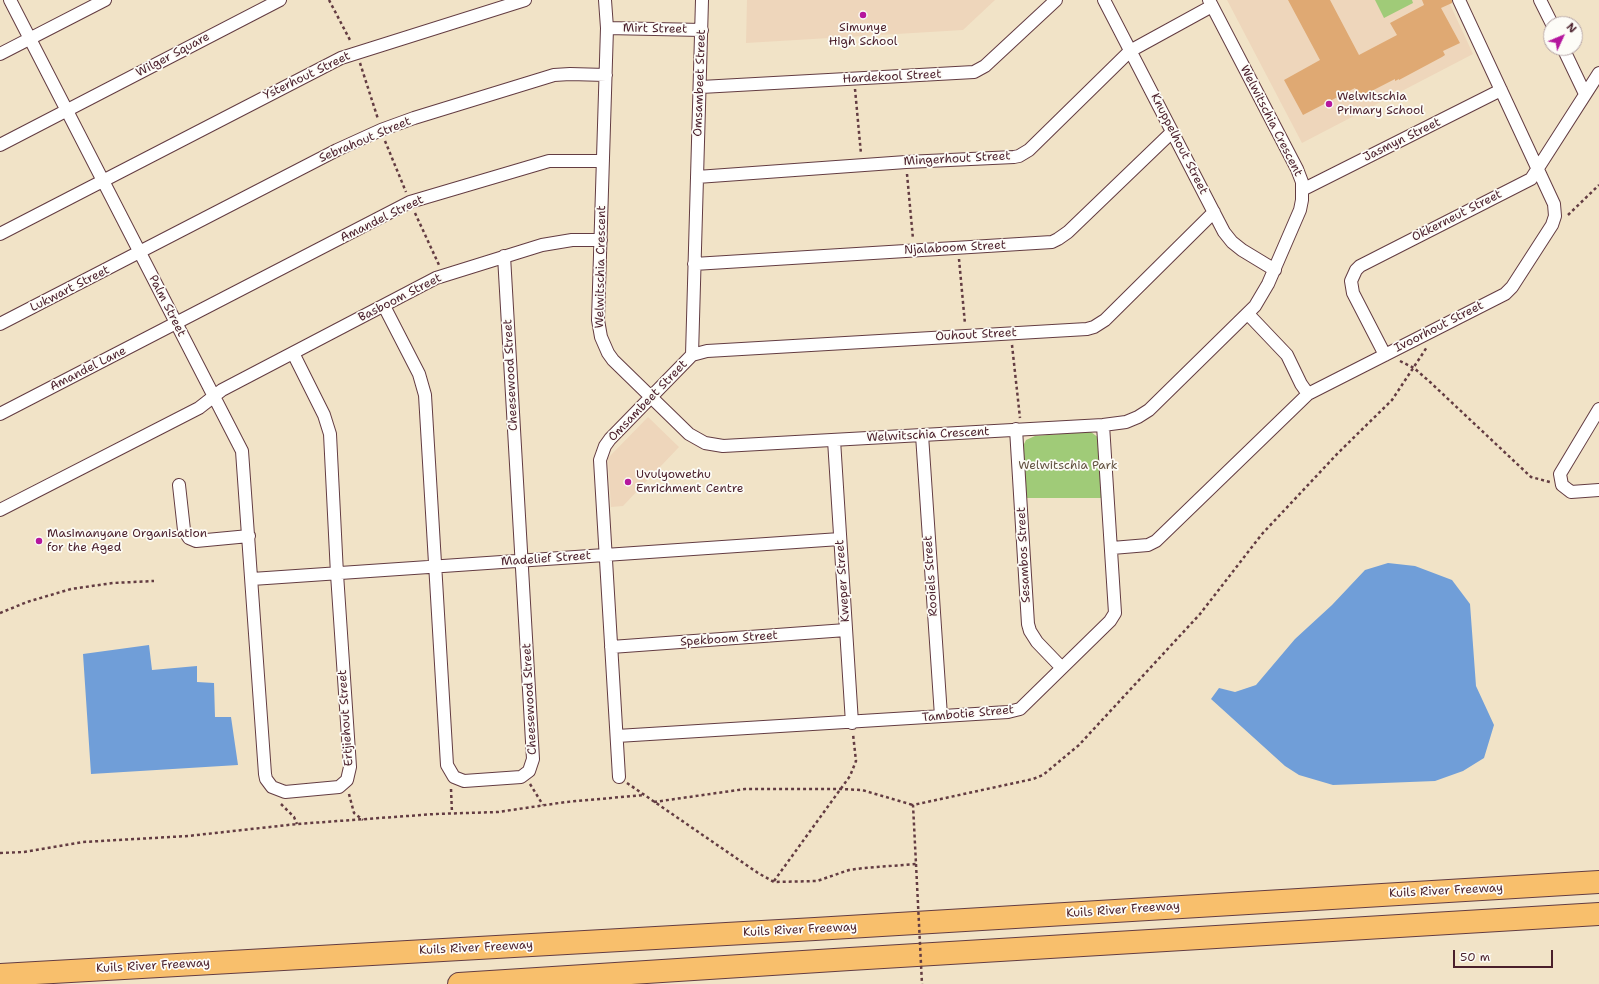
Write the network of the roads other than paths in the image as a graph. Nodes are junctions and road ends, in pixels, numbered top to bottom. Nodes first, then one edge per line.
1 (10, 0) edge
2 (105, 0) edge
3 (280, 0) edge
4 (525, 0) edge
5 (605, 0) edge
6 (702, 0) edge
7 (1056, 0) edge
8 (1104, 0) edge
9 (1459, 0) edge
10 (1540, 0) edge
11 (1211, 3) edge
12 (1548, 16) edge
13 (607, 28) junction
14 (702, 30) junction
15 (29, 39) junction
16 (1130, 51) junction
17 (0, 54) edge
18 (1567, 56) edge
19 (1599, 72) edge
20 (606, 76) junction
21 (700, 87) junction
22 (1501, 90) junction
23 (1585, 94) junction
24 (66, 111) junction
25 (1172, 132) junction
26 (0, 145) edge
27 (603, 161) junction
28 (1538, 168) junction
29 (697, 177) junction
30 (102, 182) junction
31 (1302, 190) junction
32 (1214, 212) junction
33 (0, 234) edge
34 (601, 240) junction
35 (139, 253) junction
36 (504, 256) junction
37 (694, 264) junction
38 (1275, 270) junction
39 (384, 306) junction
40 (1248, 314) junction
41 (0, 324) edge
42 (176, 324) junction
43 (293, 353) junction
44 (1386, 354) junction
45 (692, 355) junction
46 (1308, 394) junction
47 (213, 397) junction
48 (652, 398) junction
49 (1599, 409) edge
50 (0, 414) edge
51 (1103, 425) junction
52 (1019, 429) junction
53 (922, 435) junction
54 (834, 440) junction
55 (179, 485) dead end
56 (1599, 490) edge
57 (0, 510) edge
58 (249, 536) junction
59 (840, 539) junction
60 (1112, 548) junction
61 (606, 555) junction
62 (522, 561) junction
63 (435, 567) junction
64 (336, 574) junction
65 (252, 579) junction
66 (846, 630) junction
67 (611, 648) junction
68 (1062, 668) junction
69 (940, 716) junction
70 (852, 723) junction
71 (617, 736) junction
72 (619, 777) road end
73 (1599, 882) edge
74 (1599, 914) edge
75 (0, 975) edge
76 (459, 984) edge

1 - 15 street, Palm Street
2 - 15 street
3 - 24 street, Wilger Square
4 - 30 street, Ysterhout Street
5 - 13 street, Welwitschia Crescent
6 - 14 street, Omsambeet Street
7 - 21 street, Hardekool Street
8 - 16 street, Knuppelhout Street
9 - 22 street, Ivoorhout Street
10 - 12 street
11 - 16 street, Mingerhout Street
11 - 31 street, Welwitschia Crescent
13 - 14 street, Mirt Street
13 - 20 street, Welwitschia Crescent
14 - 21 street, Omsambeet Street
15 - 17 street
15 - 24 street, Palm Street
16 - 25 street, Knuppelhout Street
16 - 29 street, Mingerhout Street
18 - 23 street
19 - 23 street, Okkerneut Street
20 - 27 street, Welwitschia Crescent
20 - 35 street, Sebrahout Street
21 - 29 street, Omsambeet Street
22 - 28 street, Ivoorhout Street
22 - 31 street, Jasmyn Street
23 - 28 street, Okkerneut Street
24 - 26 street, Wilger Square
24 - 30 street, Palm Street
25 - 32 street, Knuppelhout Street
25 - 37 street, Njalaboom Street
27 - 34 street, Welwitschia Crescent
27 - 42 street, Amandel Street
28 - 44 street, Ivoorhout Street
28 - 44 street, Okkerneut Street
29 - 37 street, Omsambeet Street
30 - 33 street
30 - 35 street, Palm Street
31 - 38 street, Welwitschia Crescent
32 - 38 street, Knuppelhout Street
32 - 45 street, Ouhout Street
34 - 36 street, Basboom Street
34 - 48 street, Welwitschia Crescent
35 - 41 street, Lukwart Street
35 - 42 street, Palm Street
36 - 39 street, Basboom Street
36 - 62 street, Cheesewood Street
37 - 45 street, Omsambeet Street
38 - 40 street, Welwitschia Crescent
39 - 43 street, Basboom Street
39 - 63 street
40 - 46 street
40 - 51 street, Welwitschia Crescent
42 - 47 street, Palm Street
42 - 50 street, Amandel Lane
43 - 47 street, Basboom Street
43 - 64 street, Ertjiehout Street
44 - 46 street, Ivoorhout Street
45 - 48 street, Omsambeet Street
46 - 60 street, Ivoorhout Street
47 - 57 street
47 - 58 street
48 - 54 street, Welwitschia Crescent
48 - 61 street, Omsambeet Street
49 - 56 street
51 - 52 street, Welwitschia Crescent
51 - 60 street, Tambotie Street
52 - 53 street, Welwitschia Crescent
52 - 68 street, Sesambos Street
53 - 54 street, Welwitschia Crescent
53 - 69 street, Rooiels Street
54 - 59 street, Kweper Street
55 - 58 street
58 - 65 street
59 - 61 street, Madelief Street
59 - 66 street, Kweper Street
60 - 68 street, Tambotie Street
61 - 62 street, Madelief Street
61 - 67 street, Omsambeet Street
62 - 63 street, Madelief Street
62 - 63 street, Cheesewood Street
63 - 64 street, Madelief Street
64 - 65 street, Madelief Street
64 - 65 street, Ertjiehout Street
66 - 67 street, Spekboom Street
66 - 70 street, Kweper Street
67 - 71 street, Omsambeet Street
68 - 69 street, Tambotie Street
69 - 70 street, Tambotie Street
70 - 71 street, Tambotie Street
71 - 72 street, Omsambeet Street
73 - 75 highway, Kuils River Freeway
74 - 76 highway

